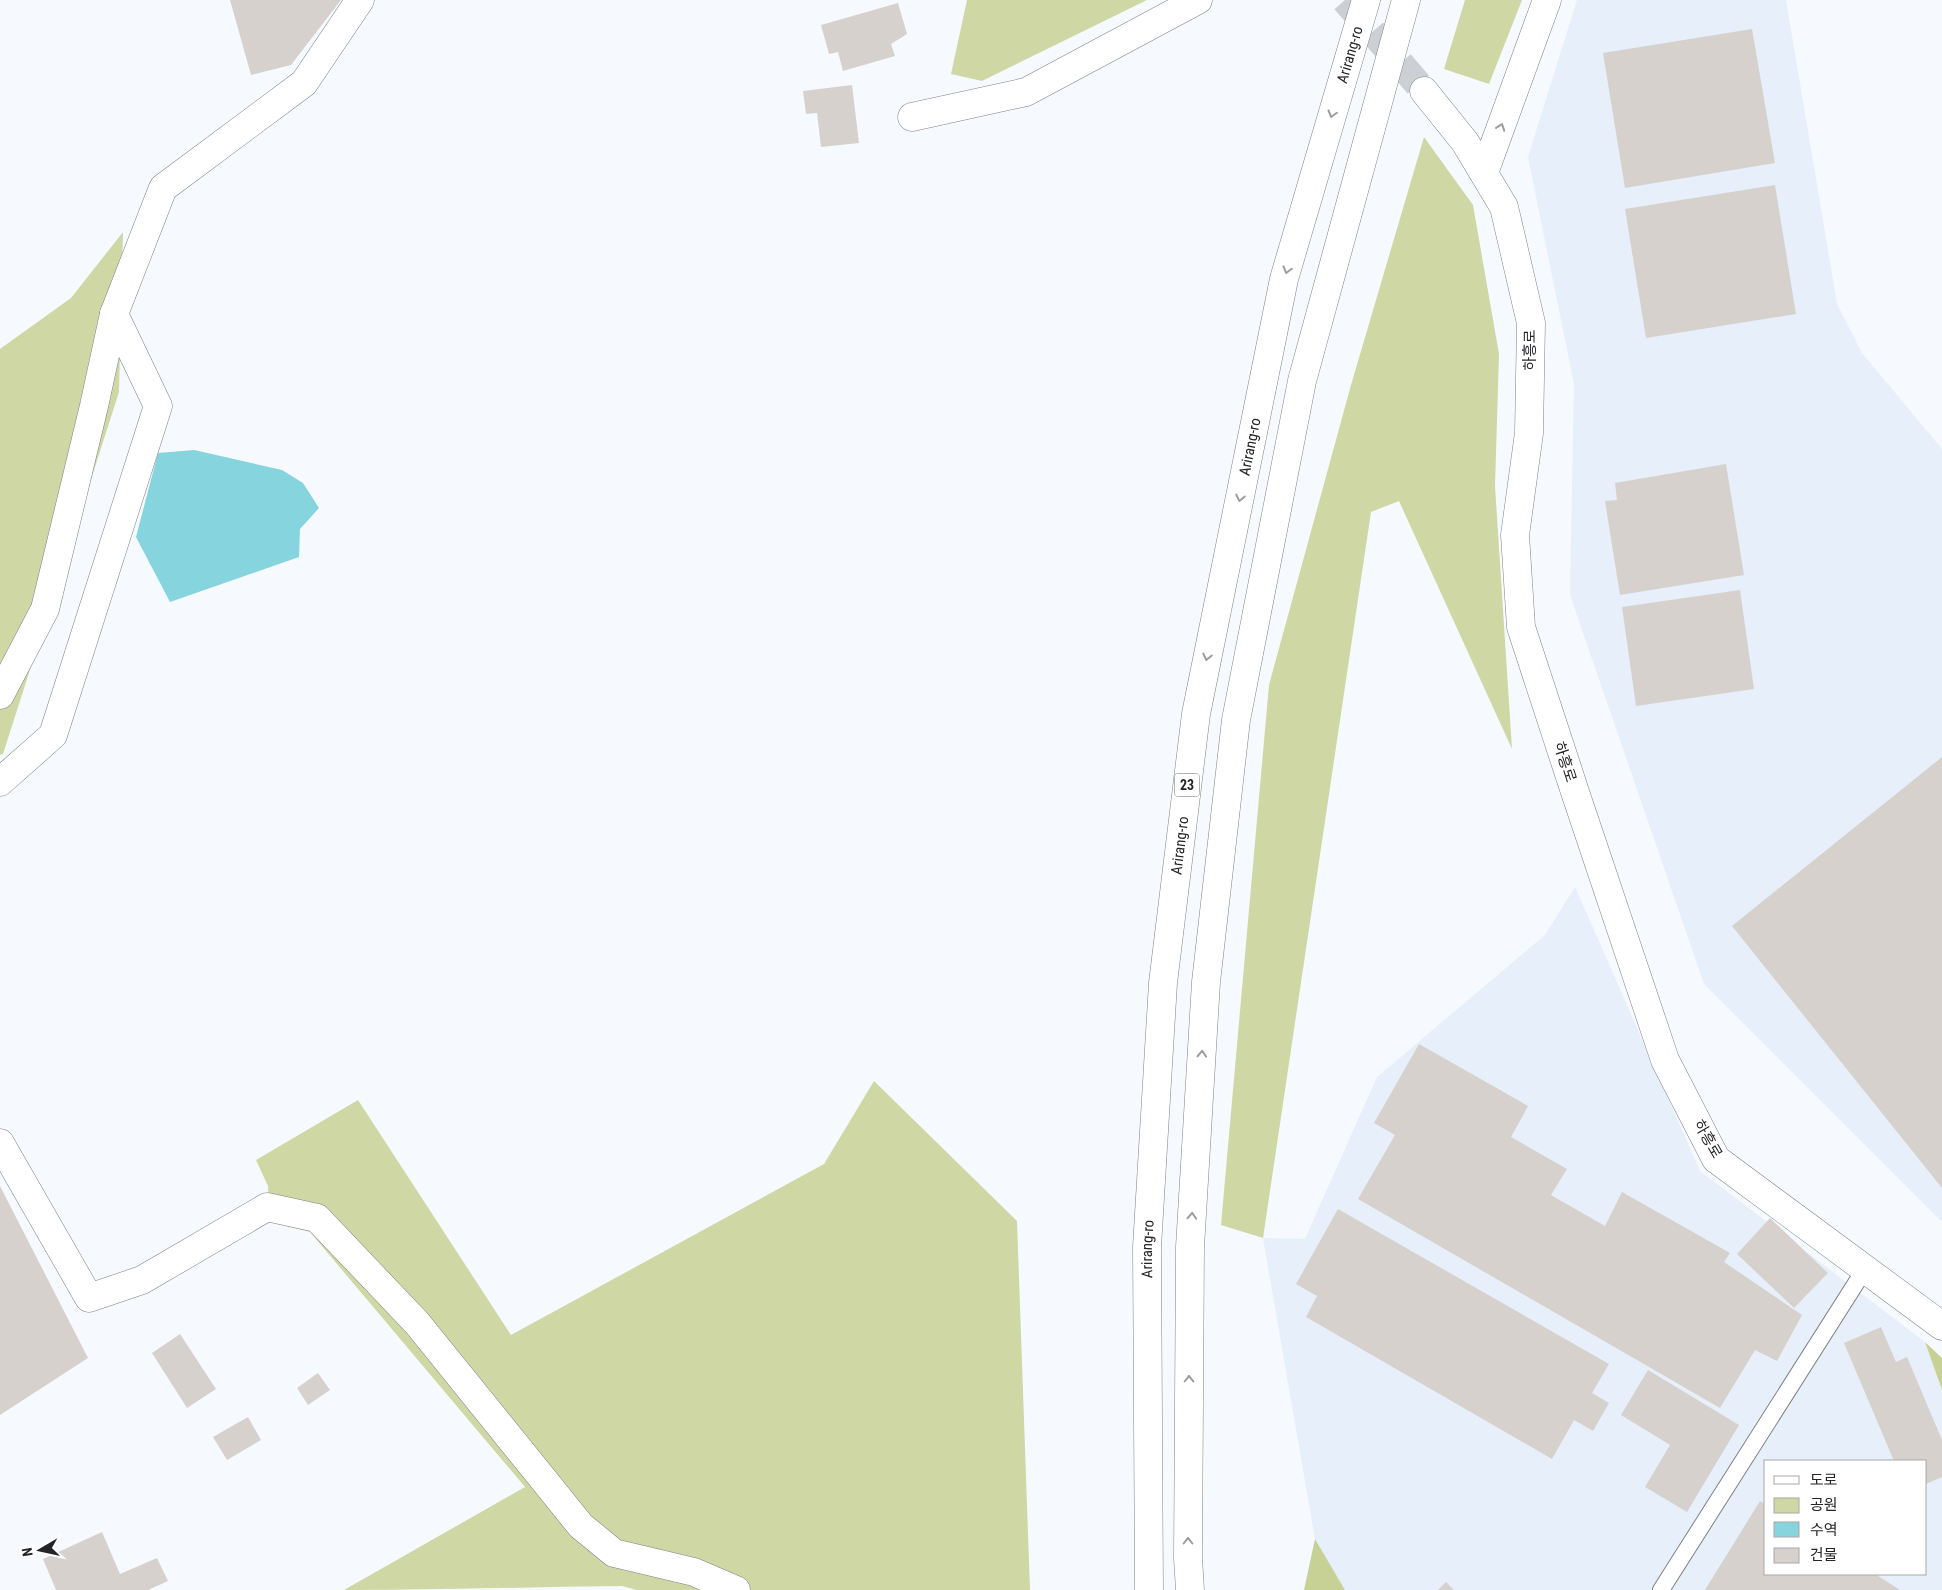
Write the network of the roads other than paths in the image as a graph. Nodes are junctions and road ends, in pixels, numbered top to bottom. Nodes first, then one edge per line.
1 (360, 0) edge
2 (1198, 0) edge
3 (1366, 0) edge
4 (1406, 0) edge
5 (1547, 0) edge
6 (1424, 92) tunnel mouth
7 (912, 117) dead end
8 (1484, 173) junction
9 (114, 314) junction
10 (0, 695) edge
11 (0, 782) edge
12 (0, 1143) edge
13 (1865, 1269) junction
14 (1942, 1326) edge
15 (736, 1590) edge
16 (1149, 1590) edge
17 (1190, 1590) edge
18 (1661, 1590) edge

1 - 9 main road
2 - 7 main road
3 -> 16 main road, Arirang-ro / 23
17 -> 4 main road
8 -> 5 main road
6 - 8 main road, 하흥로
8 - 13 main road, 하흥로
9 - 10 main road
9 - 11 main road
12 - 15 main road
13 - 14 main road, 하흥로
13 - 18 lane

